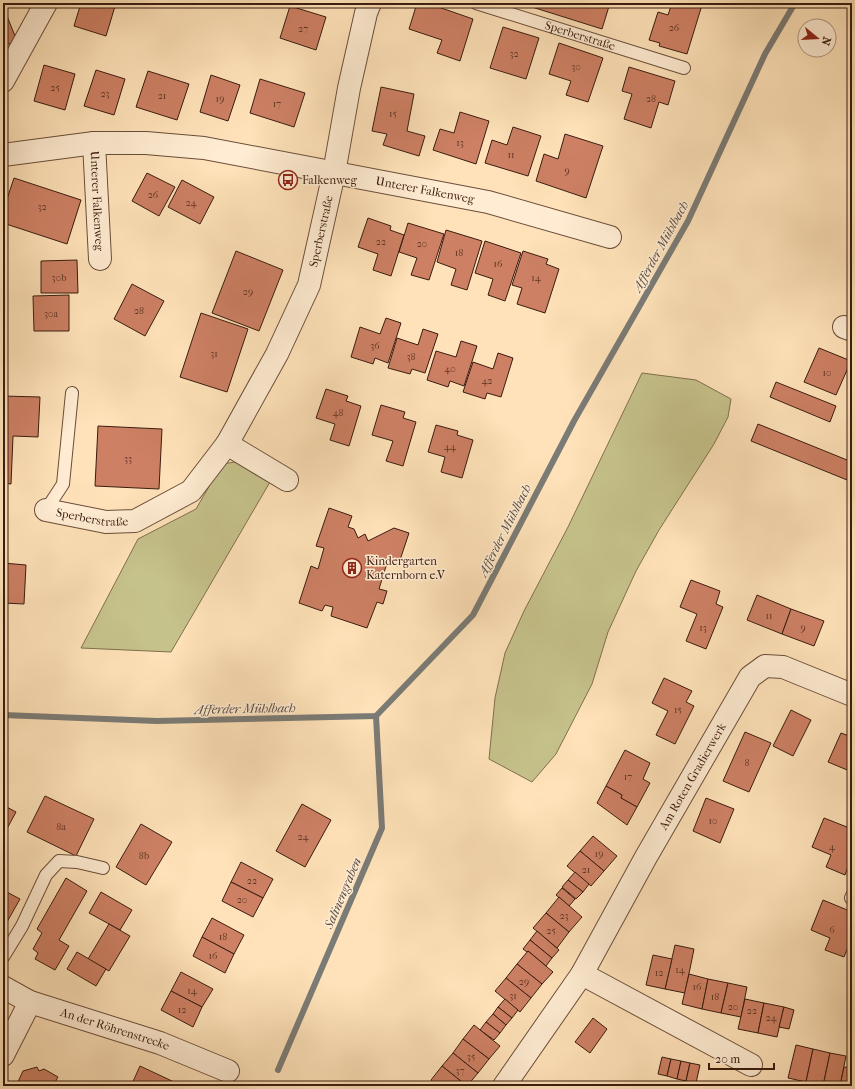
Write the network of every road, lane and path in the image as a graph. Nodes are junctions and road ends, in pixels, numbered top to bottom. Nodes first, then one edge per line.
1 (46, 3) edge
2 (370, 3) edge
3 (476, 3) edge
4 (684, 68) dead end
5 (3, 81) edge
6 (94, 142) junction
7 (3, 155) edge
8 (334, 173) junction
9 (610, 237) dead end
10 (100, 259) dead end
11 (72, 392) dead end
12 (227, 444) junction
13 (287, 480) dead end
14 (46, 510) joint
15 (852, 695) edge
16 (103, 868) dead end
17 (3, 957) edge
18 (582, 974) junction
19 (3, 987) edge
20 (30, 1002) junction
21 (3, 1055) edge
22 (751, 1065) dead end
23 (228, 1071) dead end
24 (504, 1086) edge

1 - 5 street
2 - 8 street, Sperberstraße
3 - 4 lane, Sperberstraße
6 - 7 street, Unterer Falkenweg
6 - 8 street, Unterer Falkenweg
6 - 10 street, Unterer Falkenweg
8 - 9 street, Unterer Falkenweg
8 - 12 street, Sperberstraße
11 - 14 lane
12 - 13 street
12 - 14 street, Sperberstraße
15 - 18 street, Am Roten Gradierwerk
16 - 17 lane
18 - 22 street
18 - 24 street, Am Roten Gradierwerk
19 - 20 street, An der Röhrenstrecke
20 - 21 street
20 - 23 street, An der Röhrenstrecke

